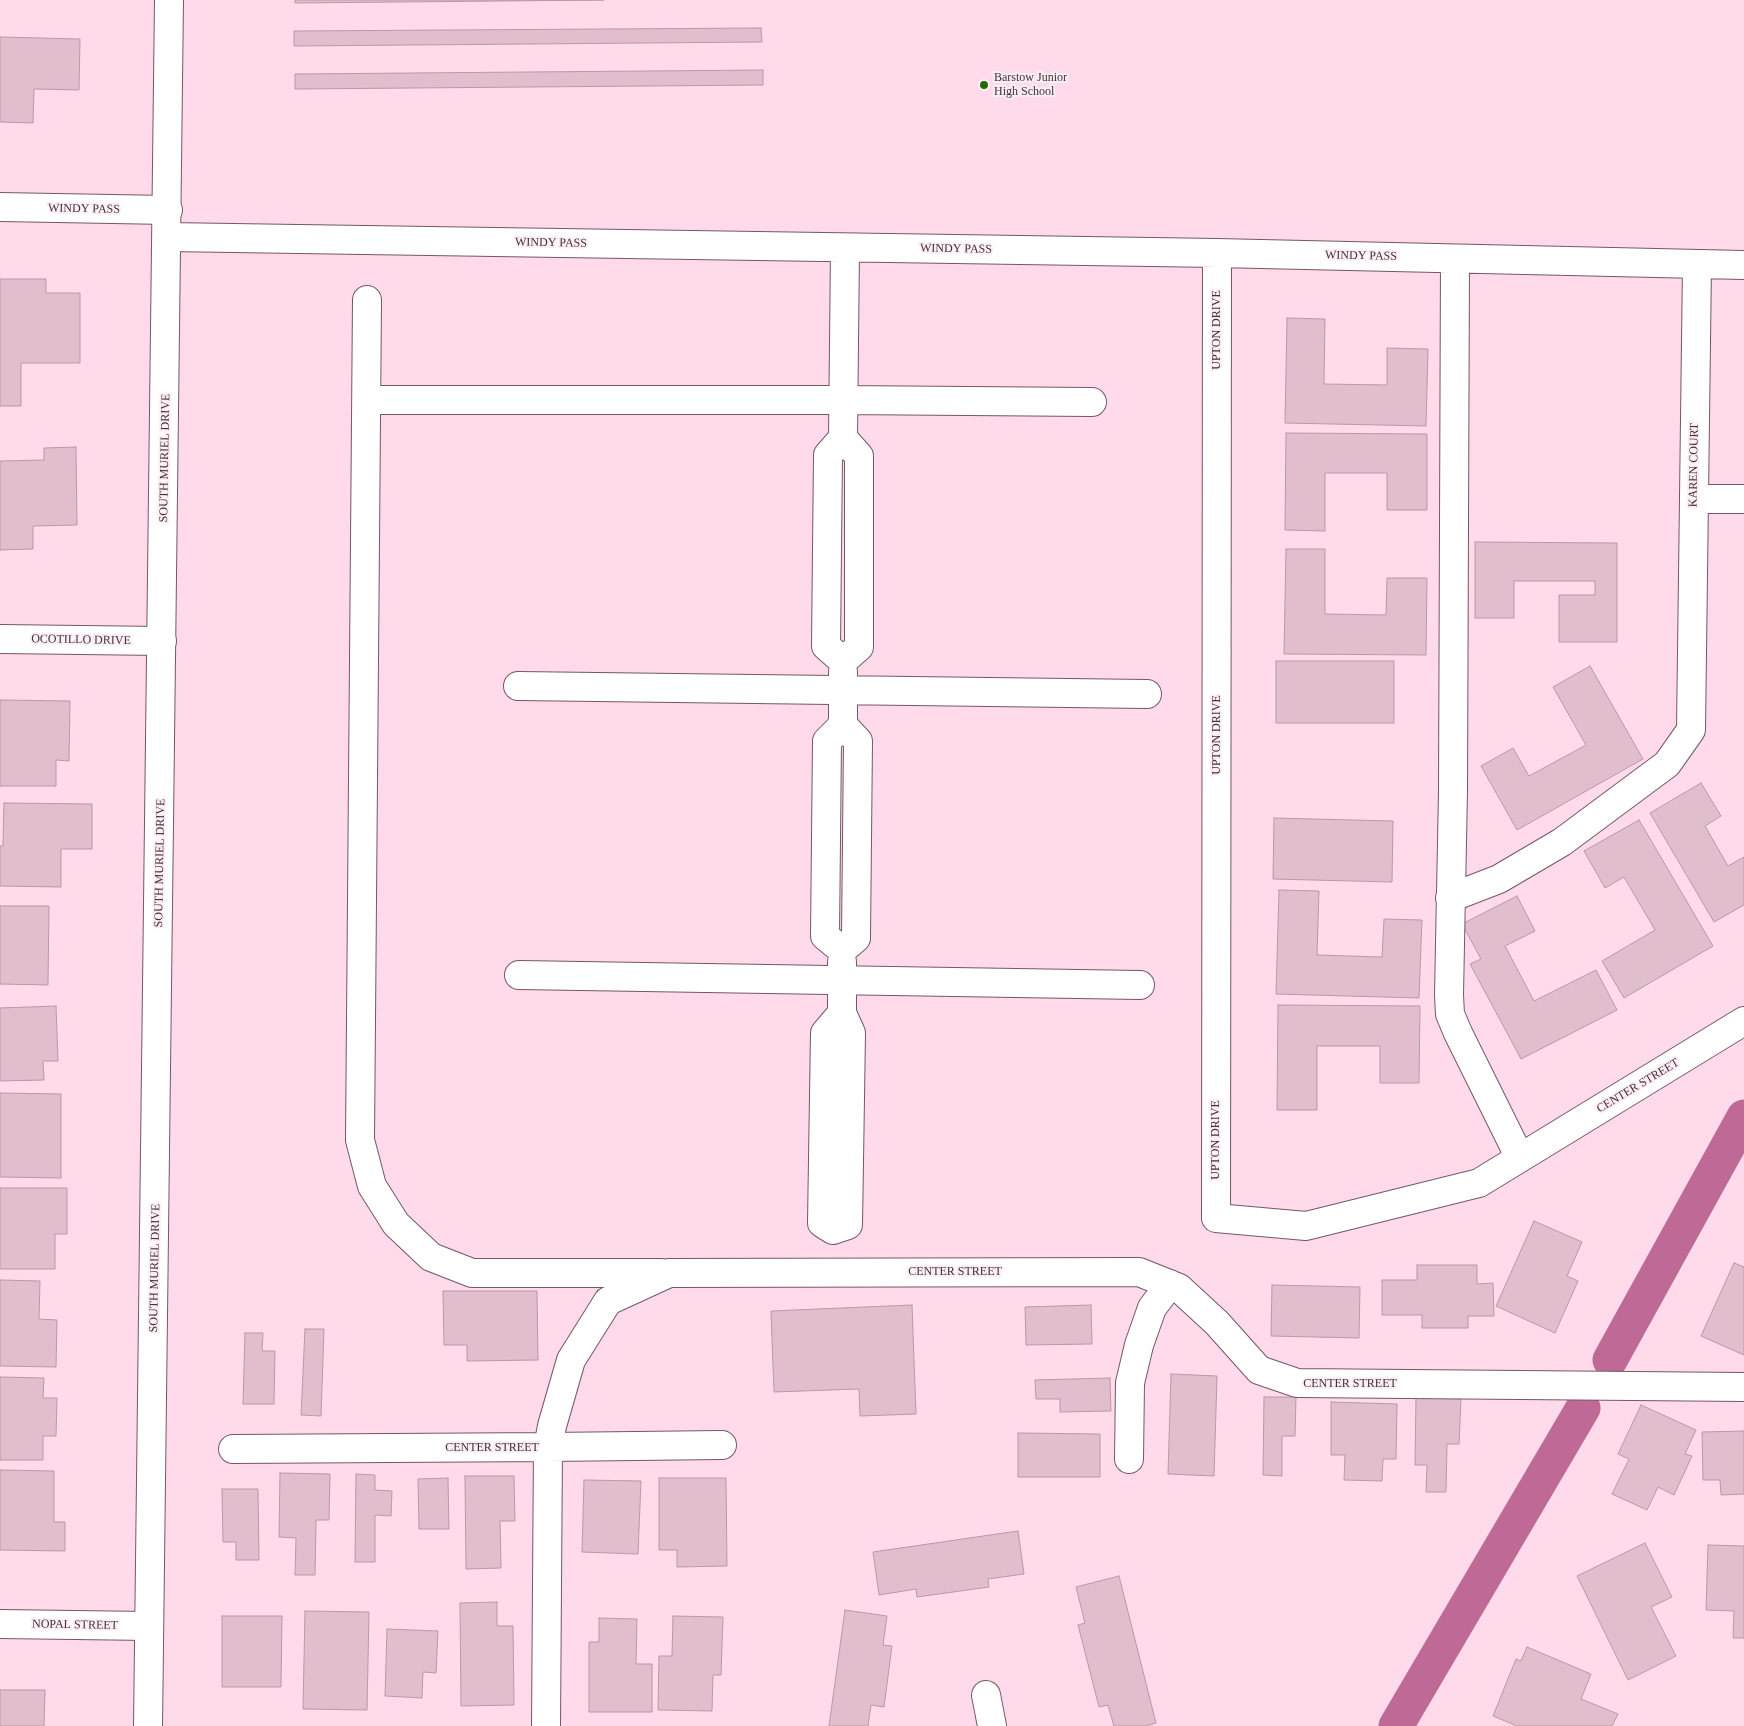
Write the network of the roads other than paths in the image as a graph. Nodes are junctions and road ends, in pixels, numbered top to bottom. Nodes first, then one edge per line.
1 (169, 0) edge
2 (0, 207) edge
3 (168, 210) junction
4 (167, 237) junction
5 (845, 248) junction
6 (1218, 253) junction
7 (1455, 259) junction
8 (1697, 264) junction
9 (1744, 265) edge
10 (367, 300) dead end
11 (367, 400) junction
12 (843, 400) junction
13 (1092, 402) dead end
14 (1694, 499) junction
15 (1744, 499) edge
16 (0, 639) edge
17 (162, 641) junction
18 (518, 686) dead end
19 (843, 690) junction
20 (1147, 694) dead end
21 (1450, 898) junction
22 (519, 975) dead end
23 (842, 980) junction
24 (1140, 985) dead end
25 (1744, 1021) edge
26 (1520, 1158) junction
27 (1216, 1218) joint
28 (668, 1272) junction
29 (832, 1272) junction
30 (1170, 1284) junction
31 (1744, 1387) edge
32 (722, 1445) dead end
33 (548, 1448) junction
34 (233, 1449) dead end
35 (1129, 1459) dead end
36 (0, 1624) edge
37 (149, 1626) junction
38 (986, 1695) dead end
39 (148, 1726) edge
40 (546, 1726) edge
41 (992, 1726) edge

1 - 3 street, SOUTH MURIEL DRIVE
2 - 3 street, WINDY PASS
3 - 4 street, SOUTH MURIEL DRIVE
4 - 5 street, WINDY PASS
4 - 17 street, SOUTH MURIEL DRIVE
5 - 6 street, WINDY PASS
5 - 12 street
6 - 7 street, WINDY PASS
6 - 27 street, UPTON DRIVE
7 - 8 street, WINDY PASS
7 - 21 street
8 - 9 street, WINDY PASS
8 - 14 street, KAREN COURT
10 - 11 street
11 - 12 street
11 - 28 street
12 - 13 street
12 - 19 street
14 - 15 street
14 - 21 street, KAREN COURT
16 - 17 street, OCOTILLO DRIVE
17 - 37 street, SOUTH MURIEL DRIVE
18 - 19 street
19 - 20 street
19 - 23 street
21 - 26 street
22 - 23 street
23 - 24 street
23 - 29 street
25 - 26 street, CENTER STREET
26 - 27 street, CENTER STREET
28 - 29 street, CENTER STREET
28 - 33 street, CENTER STREET
29 - 30 street, CENTER STREET
30 - 31 street, CENTER STREET
30 - 35 street
32 - 33 street
33 - 34 street, CENTER STREET
33 - 40 street
36 - 37 street, NOPAL STREET
37 - 39 street, SOUTH MURIEL DRIVE
38 - 41 street

